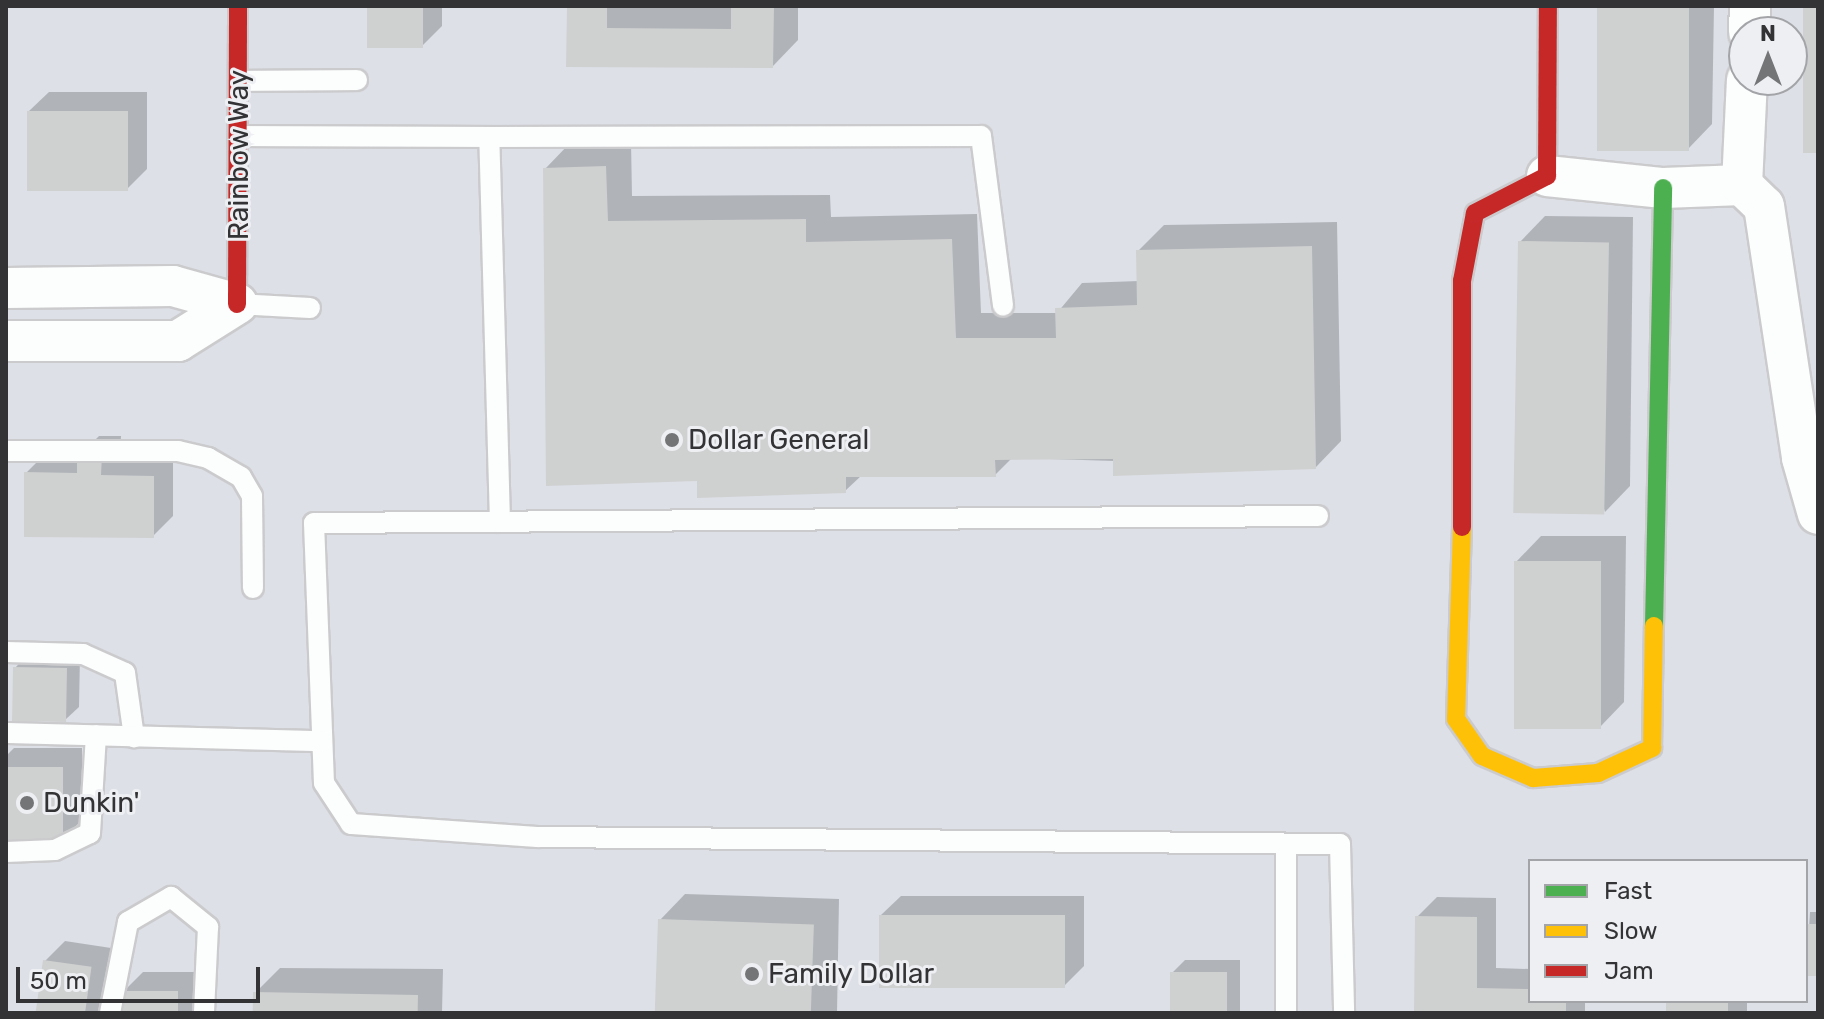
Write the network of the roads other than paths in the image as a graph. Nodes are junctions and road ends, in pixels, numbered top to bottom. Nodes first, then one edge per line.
1 (238, 6) edge
2 (1548, 6) edge
3 (357, 80) dead end
4 (239, 81) junction
5 (1746, 96) edge
6 (240, 136) junction
7 (489, 137) junction
8 (1547, 176) junction
9 (1742, 185) junction
10 (1663, 188) junction
11 (6, 288) edge
12 (237, 304) junction
13 (1003, 306) dead end
14 (310, 308) dead end
15 (6, 341) edge
16 (6, 451) edge
17 (1818, 514) edge
18 (1318, 516) dead end
19 (500, 522) junction
20 (253, 588) dead end
21 (6, 652) edge
22 (6, 733) edge
23 (96, 735) junction
24 (134, 737) junction
25 (322, 741) junction
26 (1286, 844) junction
27 (6, 852) edge
28 (110, 1013) edge
29 (204, 1013) edge
30 (1286, 1013) edge
31 (1344, 1013) edge

1 - 4 street, Rainbow Way
2 - 8 street
3 - 4 lane
4 - 6 street, Rainbow Way
5 - 9 street
6 - 7 lane
6 - 12 street, Rainbow Way
7 - 13 lane
7 - 19 lane
8 - 10 street
8 - 10 street
9 - 10 street
9 - 17 street
11 - 12 street
12 - 14 lane
12 - 15 street
16 - 20 lane
18 - 19 lane
19 - 25 lane
21 - 24 lane
22 - 23 lane
23 - 24 lane
23 - 27 lane
24 - 25 lane
25 - 26 lane
26 - 30 lane
26 - 31 lane
28 - 29 lane

